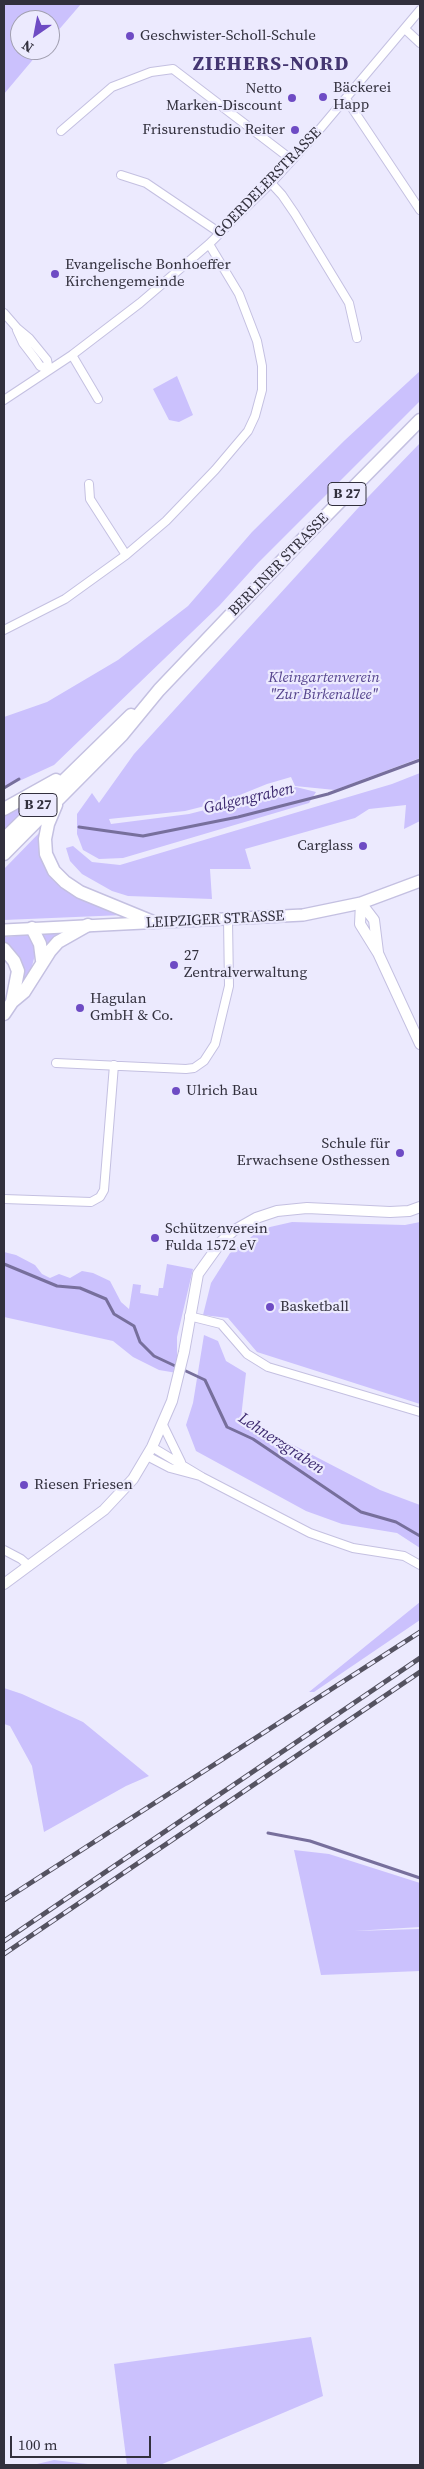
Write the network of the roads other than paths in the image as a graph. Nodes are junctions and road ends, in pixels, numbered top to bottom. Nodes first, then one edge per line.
1 (420, 10) edge
2 (405, 29) junction
3 (420, 43) edge
4 (346, 99) junction
5 (61, 131) dead end
6 (292, 160) junction
7 (121, 175) dead end
8 (271, 183) junction
9 (420, 210) edge
10 (220, 233) junction
11 (209, 244) junction
12 (4, 313) edge
13 (357, 338) dead end
14 (72, 355) junction
15 (49, 370) junction
16 (98, 399) dead end
17 (4, 400) edge
18 (420, 420) edge
19 (89, 484) dead end
20 (126, 554) junction
21 (4, 630) edge
22 (159, 690) junction
23 (72, 772) junction
24 (59, 798) junction
25 (4, 809) edge
26 (4, 839) edge
27 (4, 854) edge
28 (420, 881) edge
29 (361, 904) junction
30 (228, 919) junction
31 (153, 922) junction
32 (88, 926) junction
33 (32, 928) junction
34 (4, 930) edge
35 (4, 950) edge
36 (42, 960) junction
37 (19, 990) junction
38 (7, 1009) edge
39 (420, 1044) edge
40 (56, 1063) dead end
41 (114, 1065) junction
42 (4, 1199) edge
43 (420, 1207) edge
44 (189, 1316) junction
45 (420, 1412) edge
46 (163, 1425) junction
47 (150, 1451) junction
48 (181, 1462) junction
49 (202, 1477) junction
50 (4, 1550) edge
51 (420, 1565) edge
52 (29, 1566) junction
53 (4, 1584) edge

1 - 2 street, GOERDELERSTRASSE
2 - 3 street
2 - 4 street, GOERDELERSTRASSE
4 - 6 street, GOERDELERSTRASSE
4 - 9 street
5 - 6 street
6 - 8 street, GOERDELERSTRASSE
7 - 10 street
8 - 10 street, GOERDELERSTRASSE
8 - 13 street
10 - 11 street, GOERDELERSTRASSE
11 - 14 street, GOERDELERSTRASSE
11 - 20 street
12 - 15 street
14 - 15 street, GOERDELERSTRASSE
14 - 16 street
15 - 17 street, GOERDELERSTRASSE
18 - 22 highway, BERLINER STRASSE / B 27
19 - 20 street
20 - 21 street
22 - 23 highway, B 27
22 - 24 highway, B 27
23 - 25 highway
23 - 26 highway, B 27
24 - 27 highway, B 27
24 - 31 highway
28 - 29 main road, LEIPZIGER STRASSE
29 - 30 main road, LEIPZIGER STRASSE
29 - 39 street
30 - 31 main road, LEIPZIGER STRASSE
30 - 41 street
31 - 32 main road, LEIPZIGER STRASSE
32 - 33 main road, LEIPZIGER STRASSE
32 - 36 highway
33 - 34 main road, LEIPZIGER STRASSE
33 - 36 highway
35 - 37 highway
36 - 37 highway
37 - 38 highway
40 - 41 street
41 - 42 street
43 - 44 street
44 - 45 street
44 - 46 street
46 - 47 street
46 - 48 street
47 - 48 street
47 - 49 street
47 - 52 street
48 - 49 street
49 - 51 street
50 - 52 street
52 - 53 street

